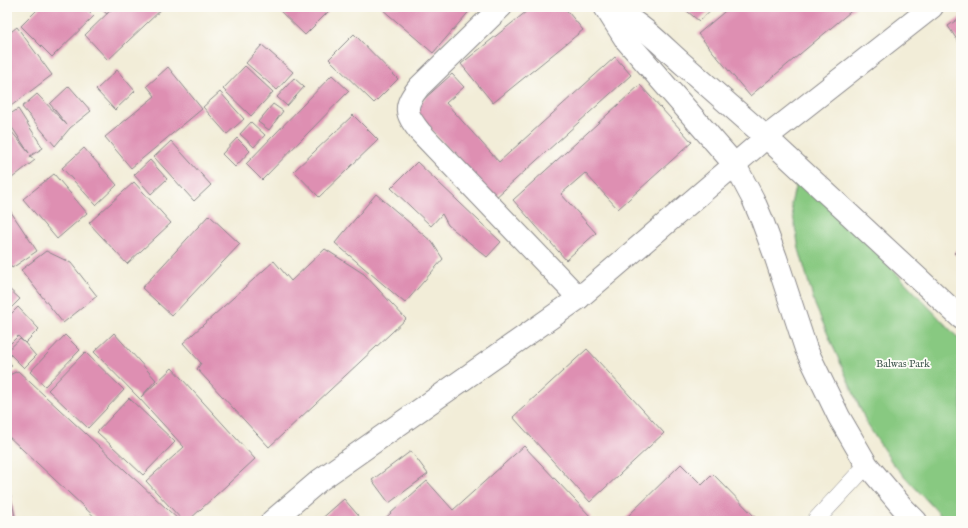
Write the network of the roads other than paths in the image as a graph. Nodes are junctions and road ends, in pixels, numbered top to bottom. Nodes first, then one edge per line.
1 (501, 7) edge
2 (932, 7) edge
3 (606, 8) edge
4 (767, 138) junction
5 (735, 165) junction
6 (579, 298) junction
7 (961, 318) edge
8 (867, 465) junction
9 (272, 521) edge
10 (815, 521) edge
11 (916, 521) edge

1 - 6 street
2 - 4 street
3 - 4 street
3 - 5 street
4 - 5 street
4 - 7 street
5 - 6 street
5 - 8 street
6 - 9 street
8 - 10 lane
8 - 11 street

